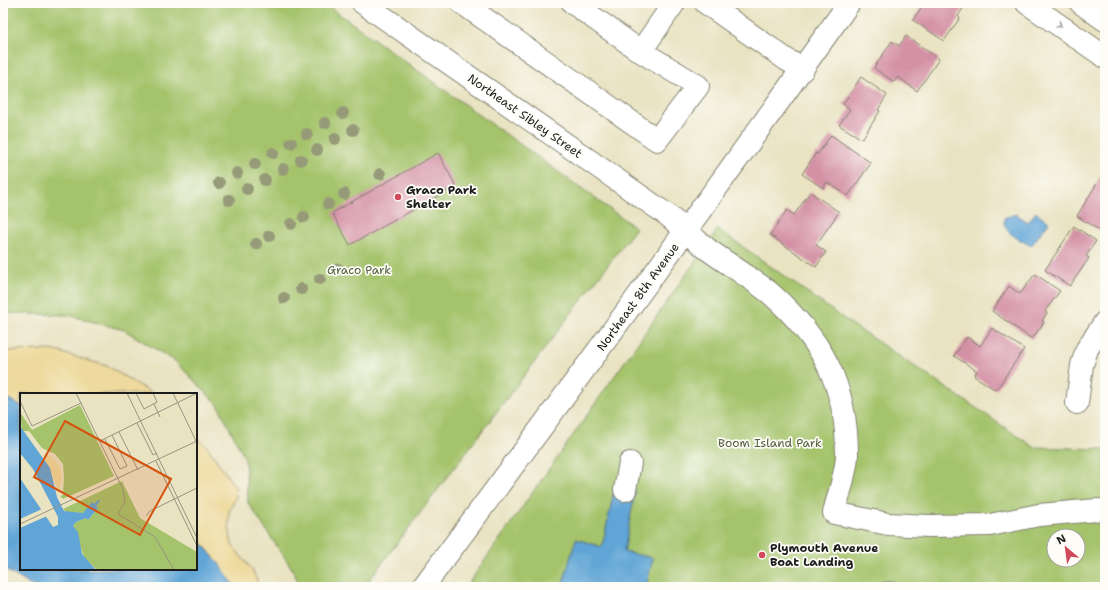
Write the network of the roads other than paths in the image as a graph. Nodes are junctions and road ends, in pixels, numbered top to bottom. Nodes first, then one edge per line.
1 (462, 3) edge
2 (573, 3) edge
3 (674, 3) edge
4 (706, 3) edge
5 (849, 3) edge
6 (1027, 3) edge
7 (1081, 3) edge
8 (365, 4) edge
9 (1105, 20) edge
10 (641, 51) junction
11 (1105, 57) edge
12 (803, 69) junction
13 (686, 232) junction
14 (1105, 322) edge
15 (1077, 403) dead end
16 (630, 464) dead end
17 (625, 490) dead end
18 (1105, 511) edge
19 (423, 587) edge

1 - 10 main road
2 - 10 main road
3 - 10 main road
4 - 12 main road
5 - 12 main road, Northeast 8th Avenue
6 -> 11 main road
7 - 9 main road
8 - 13 main road, Northeast Sibley Street
12 - 13 main road, Northeast 8th Avenue
13 - 18 main road, Northeast Sibley Street
13 - 19 main road, Northeast 8th Avenue
14 - 15 main road
16 - 17 main road

